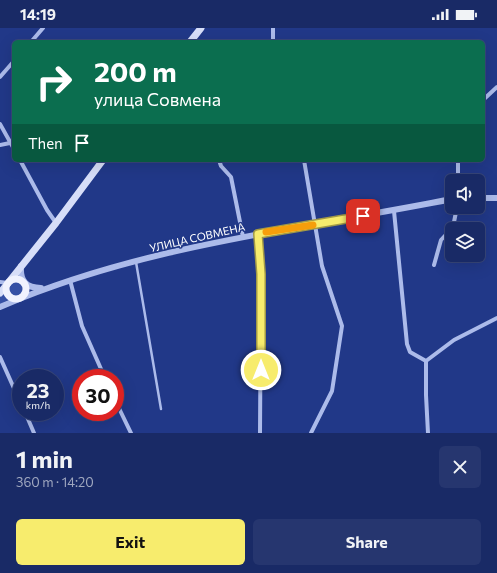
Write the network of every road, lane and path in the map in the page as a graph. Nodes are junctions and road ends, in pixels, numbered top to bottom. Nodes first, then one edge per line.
1 (43, 28) edge
2 (201, 28) edge
3 (273, 28) edge
4 (33, 40) edge
5 (192, 40) edge
6 (273, 40) edge
7 (12, 63) edge
8 (0, 77) edge
9 (497, 87) edge
10 (485, 98) edge
11 (0, 124) edge
12 (10, 143) junction
13 (0, 145) edge
14 (12, 146) edge
15 (21, 162) edge
16 (102, 162) edge
17 (220, 162) edge
18 (304, 162) edge
19 (458, 162) edge
20 (458, 174) edge
21 (485, 198) edge
22 (497, 198) edge
23 (445, 200) edge
24 (394, 211) junction
25 (456, 214) edge
26 (56, 223) junction
27 (316, 224) junction
28 (258, 234) junction
29 (243, 237) junction
30 (136, 261) junction
31 (434, 265) dead end
32 (21, 266) junction
33 (70, 280) junction
34 (0, 282) edge
35 (8, 283) junction
36 (24, 283) junction
37 (45, 288) junction
38 (0, 293) edge
39 (21, 298) junction
40 (0, 307) edge
41 (497, 318) edge
42 (0, 357) edge
43 (426, 361) junction
44 (101, 369) edge
45 (12, 384) edge
46 (161, 409) dead end
47 (124, 419) edge
48 (29, 421) edge
49 (34, 433) edge
50 (131, 433) edge
51 (260, 433) edge
52 (311, 433) edge
53 (428, 433) edge

1 - 4 street
2 - 5 main road
3 - 6 street
7 - 8 street
9 - 10 street
11 - 12 street
12 - 13 street
12 - 14 street
15 - 26 street
16 - 26 main road
17 - 29 street
18 - 27 street
19 - 20 street
21 - 22 street
23 - 24 street, УЛИЦА СОВМЕНА
24 - 27 street, УЛИЦА СОВМЕНА
24 - 43 street
25 - 31 street
26 - 32 main road
27 - 28 street, УЛИЦА СОВМЕНА
27 - 52 street
28 - 29 street, УЛИЦА СОВМЕНА
28 - 51 street
29 - 30 street, УЛИЦА СОВМЕНА
30 - 33 street, УЛИЦА СОВМЕНА
30 - 46 lane
32 - 35 main road
32 - 36 street
33 - 37 street, УЛИЦА СОВМЕНА
33 - 44 street
34 - 35 street
35 - 36 main road
35 - 38 main road
35 - 39 main road
36 - 37 street
36 - 39 main road
37 - 39 street, УЛИЦА СОВМЕНА
39 - 40 street, УЛИЦА СОВМЕНА
41 - 43 street
42 - 45 street
43 - 53 street
47 - 50 street
48 - 49 street

